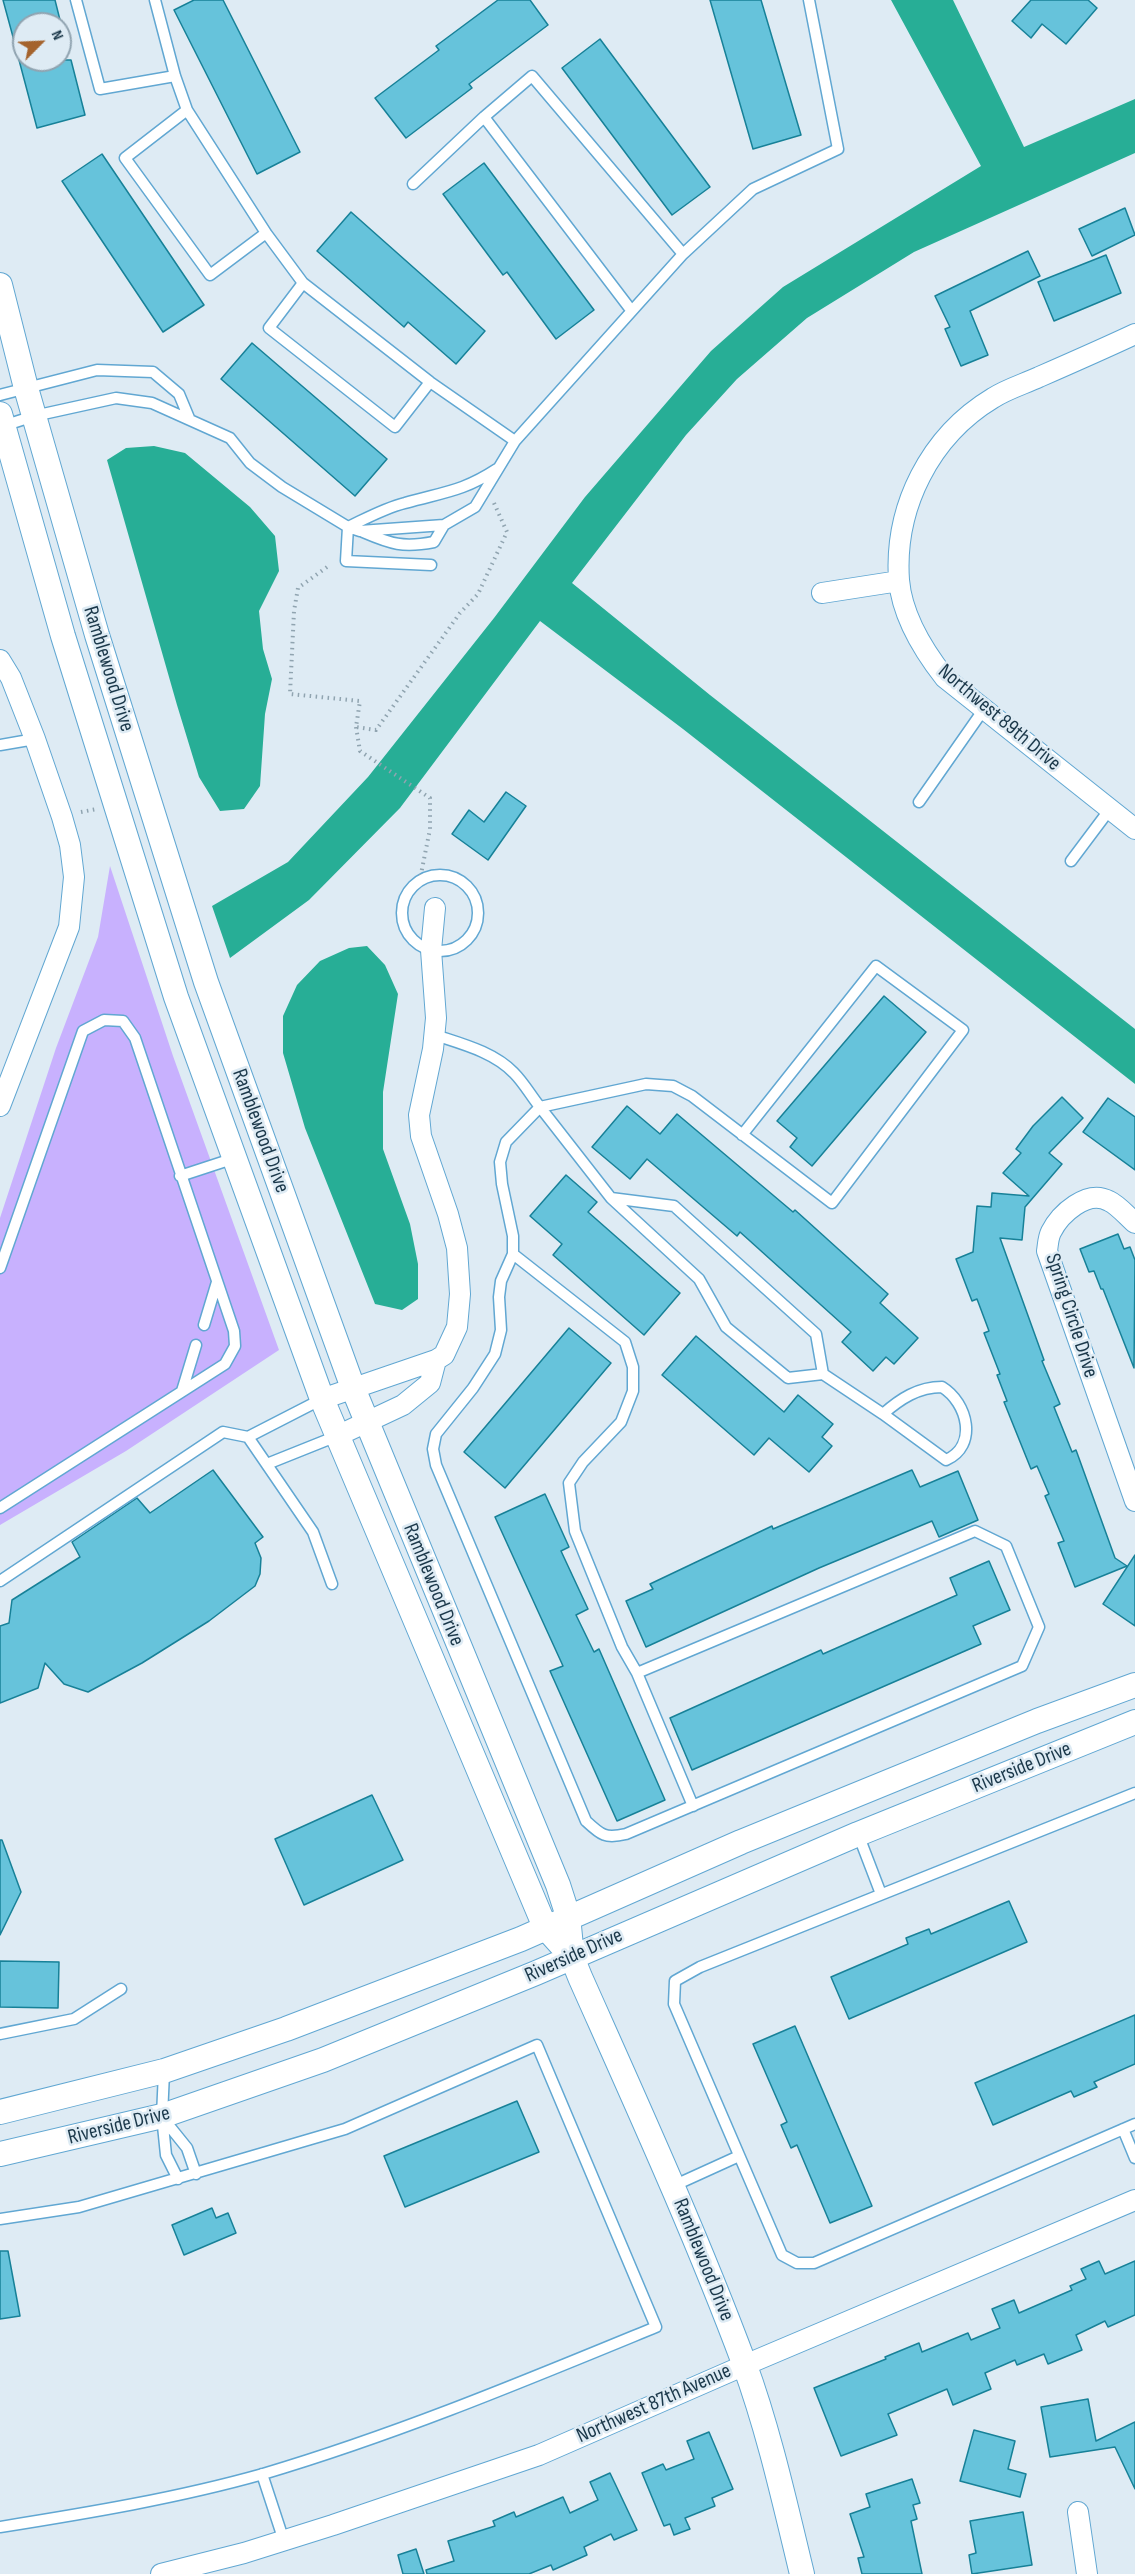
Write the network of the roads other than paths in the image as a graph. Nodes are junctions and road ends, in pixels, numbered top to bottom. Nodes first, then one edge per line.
1 (76, 0) edge
2 (155, 0) edge
3 (809, 0) edge
4 (175, 76) junction
5 (188, 110) junction
6 (484, 117) junction
7 (412, 184) dead end
8 (266, 233) junction
9 (683, 254) junction
10 (303, 283) junction
11 (0, 285) edge
12 (631, 310) junction
13 (1135, 334) edge
14 (430, 382) junction
15 (26, 388) junction
16 (0, 395) edge
17 (34, 416) junction
18 (189, 418) junction
19 (1, 422) edge
20 (515, 441) junction
21 (499, 467) junction
22 (444, 525) junction
23 (348, 527) junction
24 (360, 531) junction
25 (431, 565) dead end
26 (899, 581) junction
27 (822, 593) dead end
28 (0, 660) edge
29 (984, 709) junction
30 (35, 739) junction
31 (0, 745) edge
32 (919, 802) dead end
33 (1110, 809) junction
34 (1135, 829) edge
35 (1071, 861) dead end
36 (435, 908) dead end
37 (431, 950) junction
38 (435, 1035) junction
39 (0, 1106) edge
40 (540, 1107) junction
41 (742, 1135) junction
42 (235, 1158) junction
43 (180, 1176) junction
44 (611, 1198) junction
45 (1135, 1223) edge
46 (513, 1254) junction
47 (1, 1264) edge
48 (217, 1282) junction
49 (204, 1325) dead end
50 (196, 1345) dead end
51 (436, 1360) junction
52 (823, 1374) junction
53 (353, 1388) junction
54 (182, 1391) junction
55 (322, 1398) junction
56 (883, 1414) junction
57 (367, 1423) junction
58 (337, 1436) junction
59 (248, 1437) junction
60 (267, 1464) junction
61 (1135, 1501) edge
62 (0, 1508) edge
63 (0, 1581) edge
64 (332, 1584) dead end
65 (637, 1673) junction
66 (1135, 1685) edge
67 (1135, 1722) edge
68 (1135, 1792) edge
69 (693, 1806) junction
70 (858, 1834) junction
71 (881, 1894) junction
72 (568, 1916) junction
73 (545, 1927) junction
74 (572, 1957) junction
75 (121, 1989) dead end
76 (0, 2034) edge
77 (164, 2071) junction
78 (0, 2112) edge
79 (162, 2116) junction
80 (1135, 2124) edge
81 (1123, 2129) junction
82 (0, 2154) edge
83 (739, 2156) junction
84 (1135, 2158) edge
85 (196, 2174) junction
86 (178, 2179) junction
87 (673, 2186) junction
88 (1135, 2200) edge
89 (0, 2219) edge
90 (745, 2365) junction
91 (262, 2474) junction
92 (1078, 2512) dead end
93 (0, 2527) edge
94 (284, 2541) junction
95 (161, 2574) edge
96 (802, 2574) edge
97 (1087, 2574) edge

1 - 4 lane
2 - 4 lane
3 - 9 lane
4 - 5 lane
5 - 8 lane
5 - 8 lane
6 - 7 lane
6 - 9 lane
6 - 12 lane
8 - 10 lane
9 - 12 lane
10 - 14 lane
10 - 14 lane
11 - 15 street, Ramblewood Drive
12 - 20 lane
13 - 26 street, Northwest 89th Drive
14 - 20 lane
15 - 16 lane
15 - 17 street, Ramblewood Drive
15 - 18 lane
17 - 18 lane
17 - 19 lane
17 - 53 street, Ramblewood Drive
18 - 23 lane
19 - 42 street, Ramblewood Drive
20 - 21 lane
21 - 22 lane
21 - 23 lane
22 - 24 lane
22 - 24 lane
23 - 24 lane
23 - 25 lane
26 - 27 street
26 - 29 street, Northwest 89th Drive
28 - 30 street
29 - 32 lane
29 - 33 street, Northwest 89th Drive
30 - 31 lane
30 - 39 street
33 - 34 street, Northwest 89th Drive
33 - 35 lane
36 - 37 street
37 - 37 lane
37 - 38 street
38 - 40 lane
38 - 51 street
40 - 41 lane
40 - 44 lane
40 - 46 lane
41 - 41 lane
42 - 43 lane
42 - 55 street, Ramblewood Drive
43 - 47 lane
43 - 48 lane
44 - 52 lane
44 - 52 lane
45 - 61 street, Spring Circle Drive
46 - 65 lane
46 - 69 lane
48 - 49 lane
48 - 54 lane
50 - 54 lane
51 - 53 street
51 - 57 street
52 - 56 lane
53 - 55 street
53 - 57 street, Ramblewood Drive
54 - 62 lane
55 - 58 street, Ramblewood Drive
55 - 59 lane
56 - 56 lane
57 - 58 street
57 - 72 street, Ramblewood Drive
58 - 60 lane
58 - 73 street, Ramblewood Drive
59 - 60 lane
59 - 63 lane
60 - 64 lane
65 - 69 lane
65 - 69 lane
66 - 72 street, Riverside Drive
67 - 70 street, Riverside Drive
68 - 71 lane
70 - 71 lane
70 - 74 street, Riverside Drive
71 - 83 lane
72 - 73 street, Riverside Drive
72 - 74 street, Ramblewood Drive
73 - 74 street, Ramblewood Drive
73 - 77 street, Riverside Drive
74 - 79 street, Riverside Drive
74 - 87 street, Ramblewood Drive
75 - 76 lane
77 - 78 street, Riverside Drive
77 - 79 lane
79 - 82 street, Riverside Drive
79 - 85 lane
79 - 86 lane
80 - 81 lane
81 - 83 lane
81 - 84 lane
83 - 87 lane
85 - 86 lane
85 - 91 lane
86 - 89 lane
87 - 90 street, Ramblewood Drive
88 - 90 street, Northwest 87th Avenue
90 - 94 street, Northwest 87th Avenue
90 - 96 street, Ramblewood Drive
91 - 93 lane
91 - 94 lane
92 - 97 street
94 - 95 street, Northwest 87th Avenue

